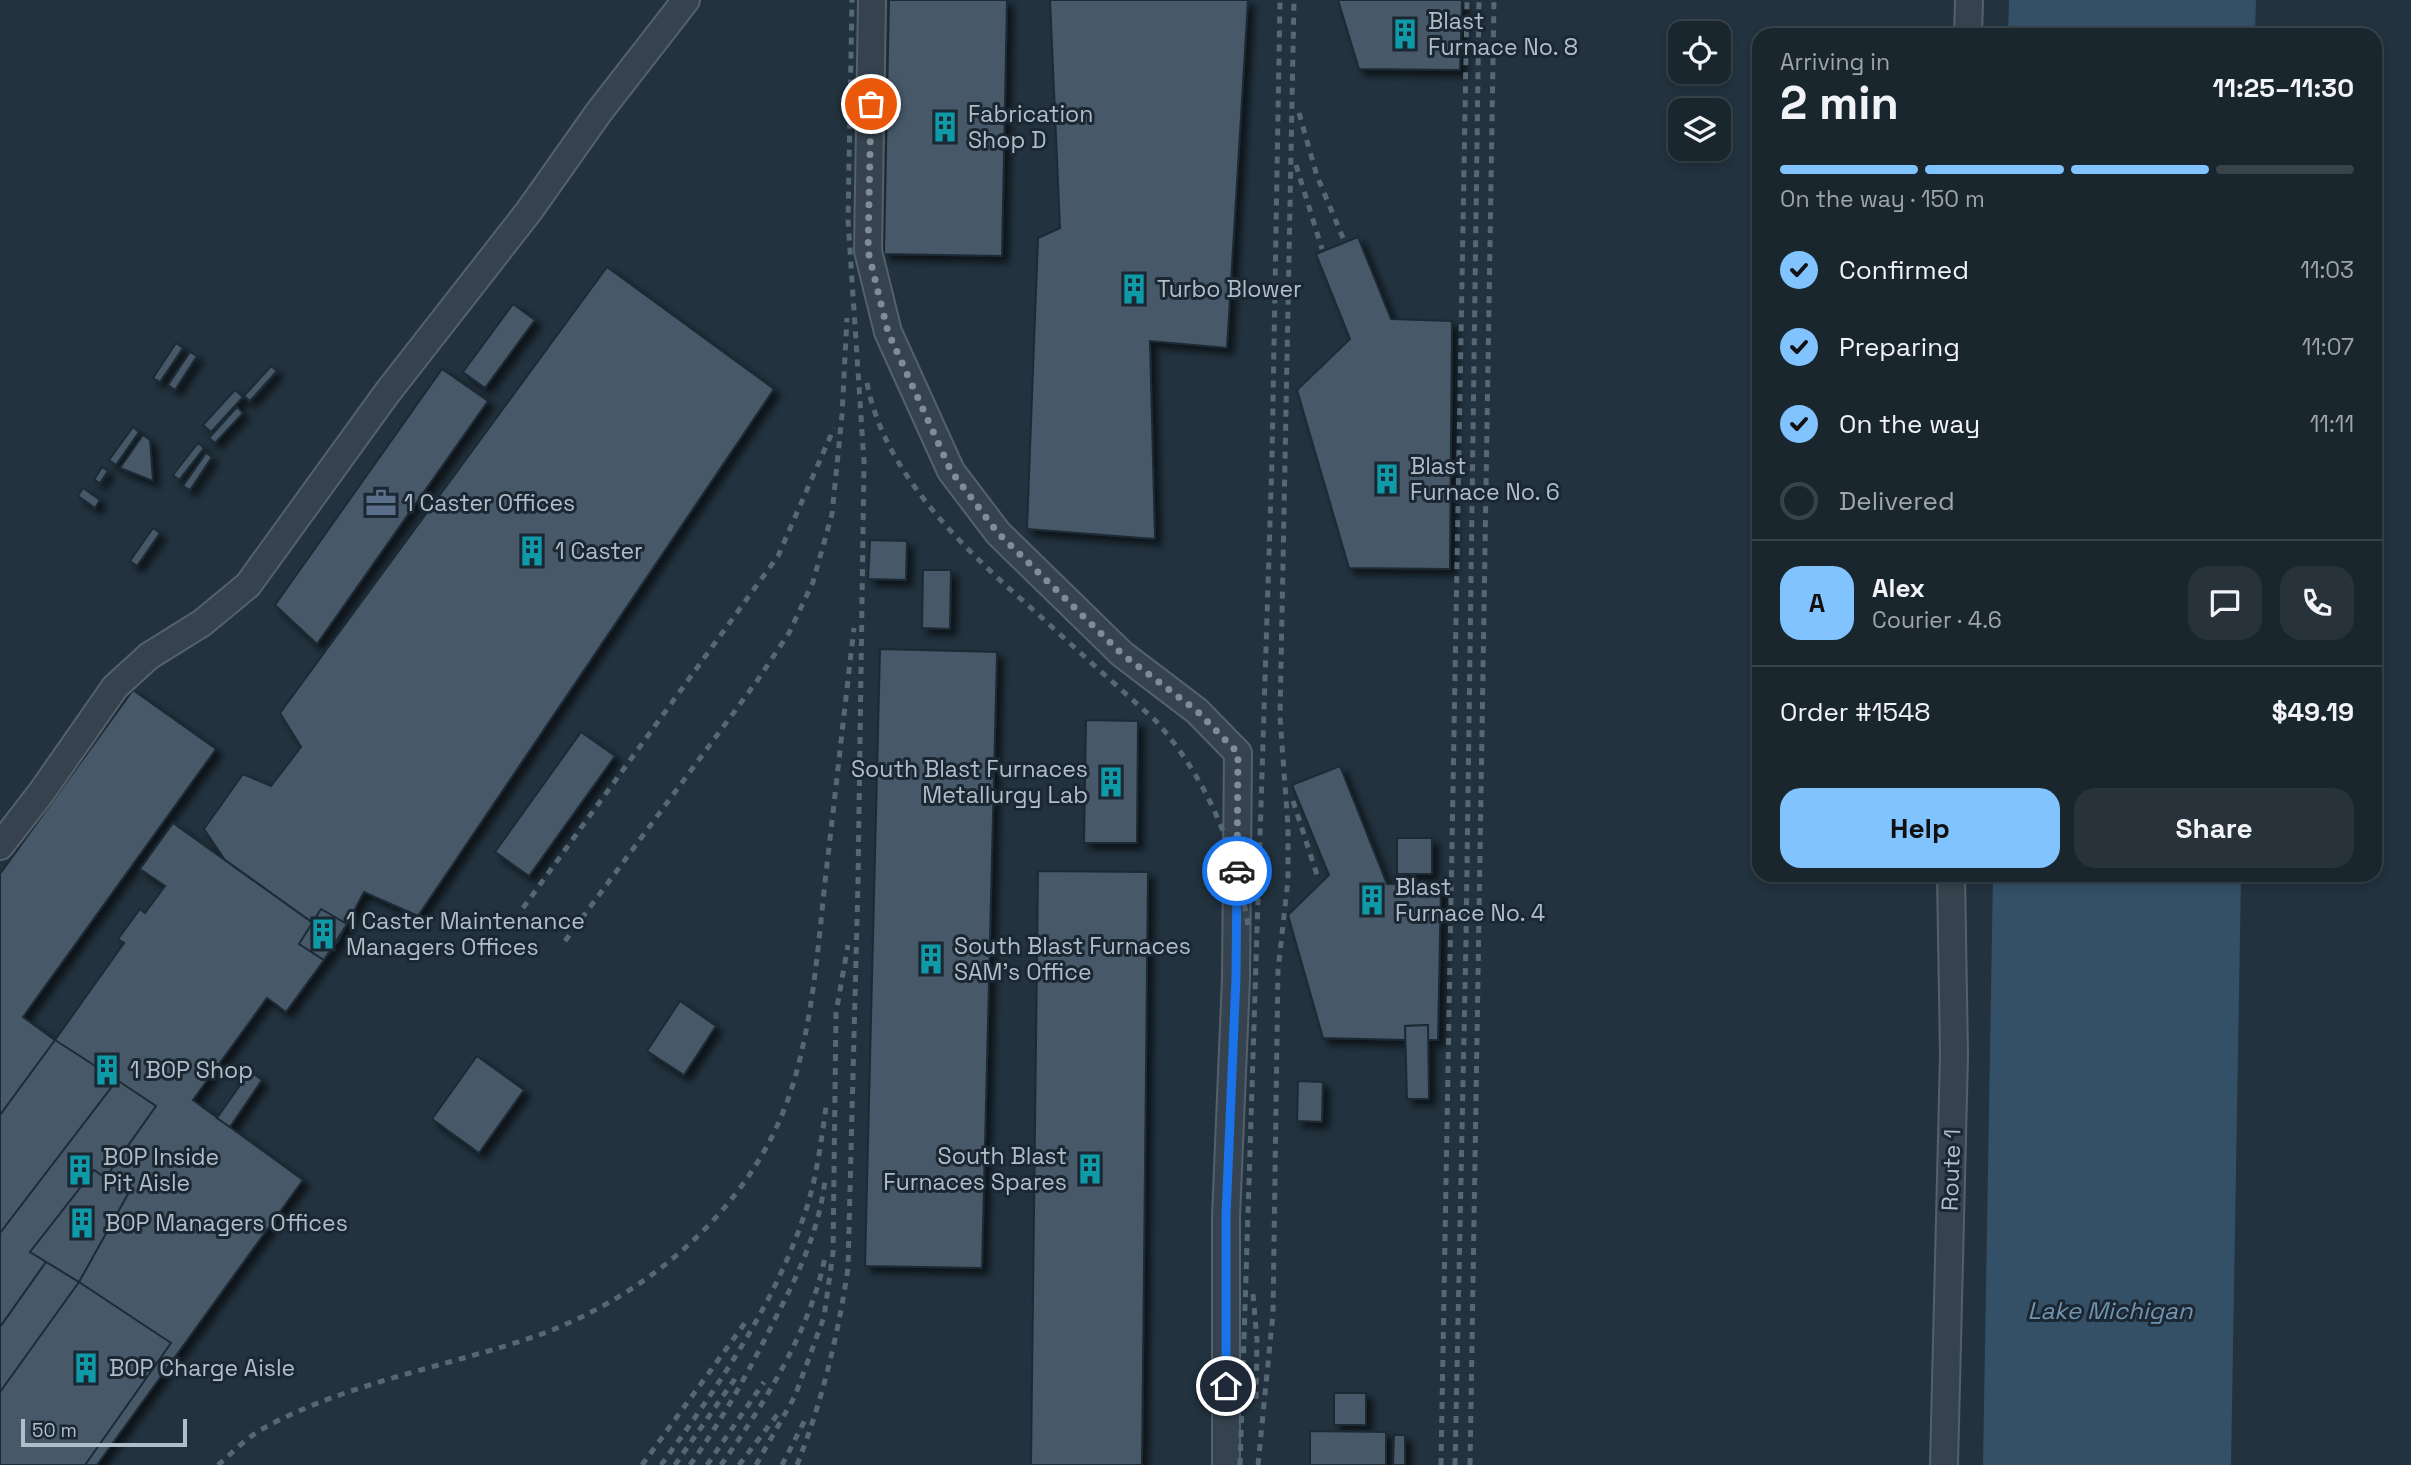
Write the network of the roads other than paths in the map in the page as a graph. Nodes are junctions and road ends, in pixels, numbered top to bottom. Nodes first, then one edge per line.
1 (686, 0) edge
2 (872, 0) edge
3 (1969, 0) edge
4 (1968, 28) edge
5 (0, 846) edge
6 (1951, 882) edge
7 (1226, 1465) edge
8 (1944, 1465) edge

1 - 5 street
2 - 7 street
3 - 4 street
6 - 8 street, Route 1

